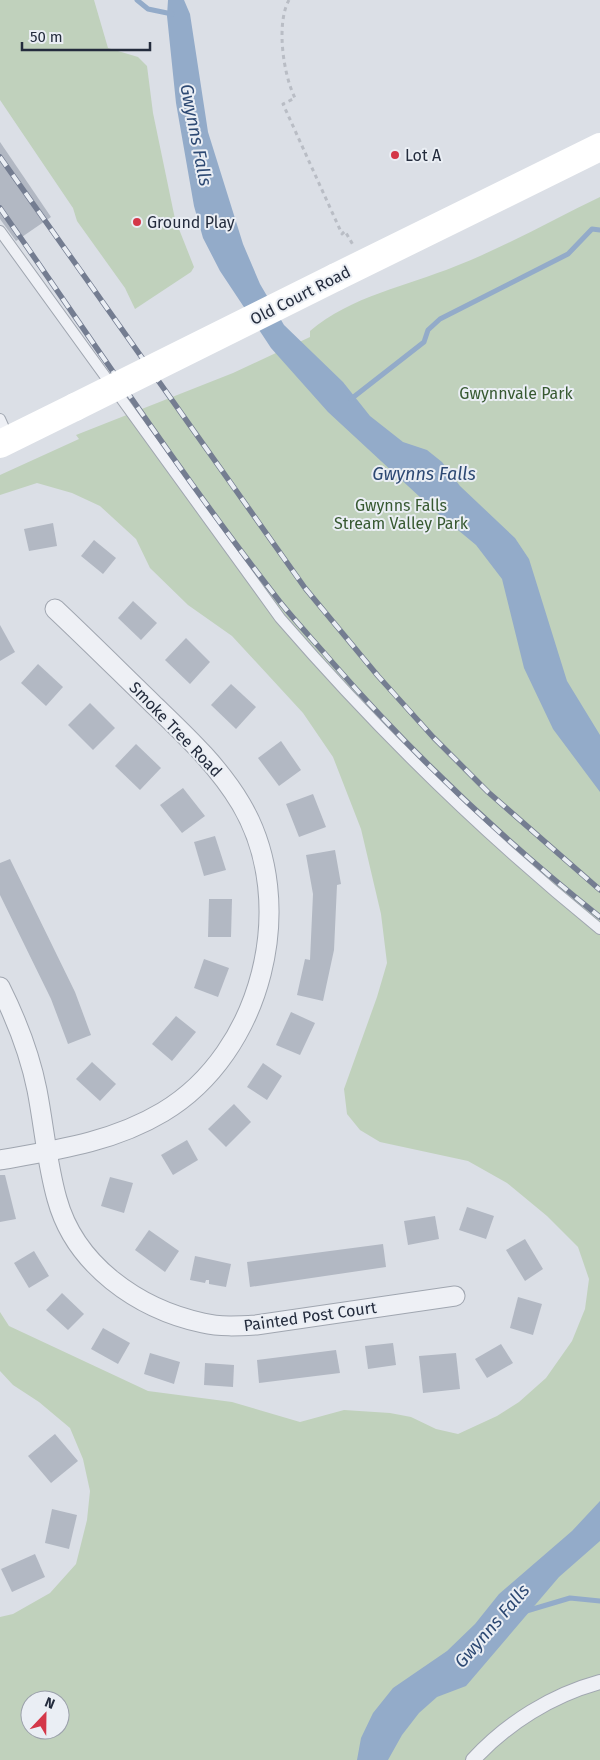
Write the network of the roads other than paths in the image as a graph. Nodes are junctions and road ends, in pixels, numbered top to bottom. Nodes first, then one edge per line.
1 (600, 147) edge
2 (0, 231) edge
3 (3, 434) edge
4 (56, 609) dead end
5 (600, 929) edge
6 (0, 986) edge
7 (48, 1152) junction
8 (0, 1160) edge
9 (455, 1296) dead end
10 (600, 1682) edge
11 (473, 1760) edge

1 - 3 main road, Old Court Road, bridge
2 - 5 lane
4 - 7 street, Smoke Tree Road
6 - 7 street, Painted Post Court
7 - 8 street, Smoke Tree Road
7 - 9 street, Painted Post Court
10 - 11 street

